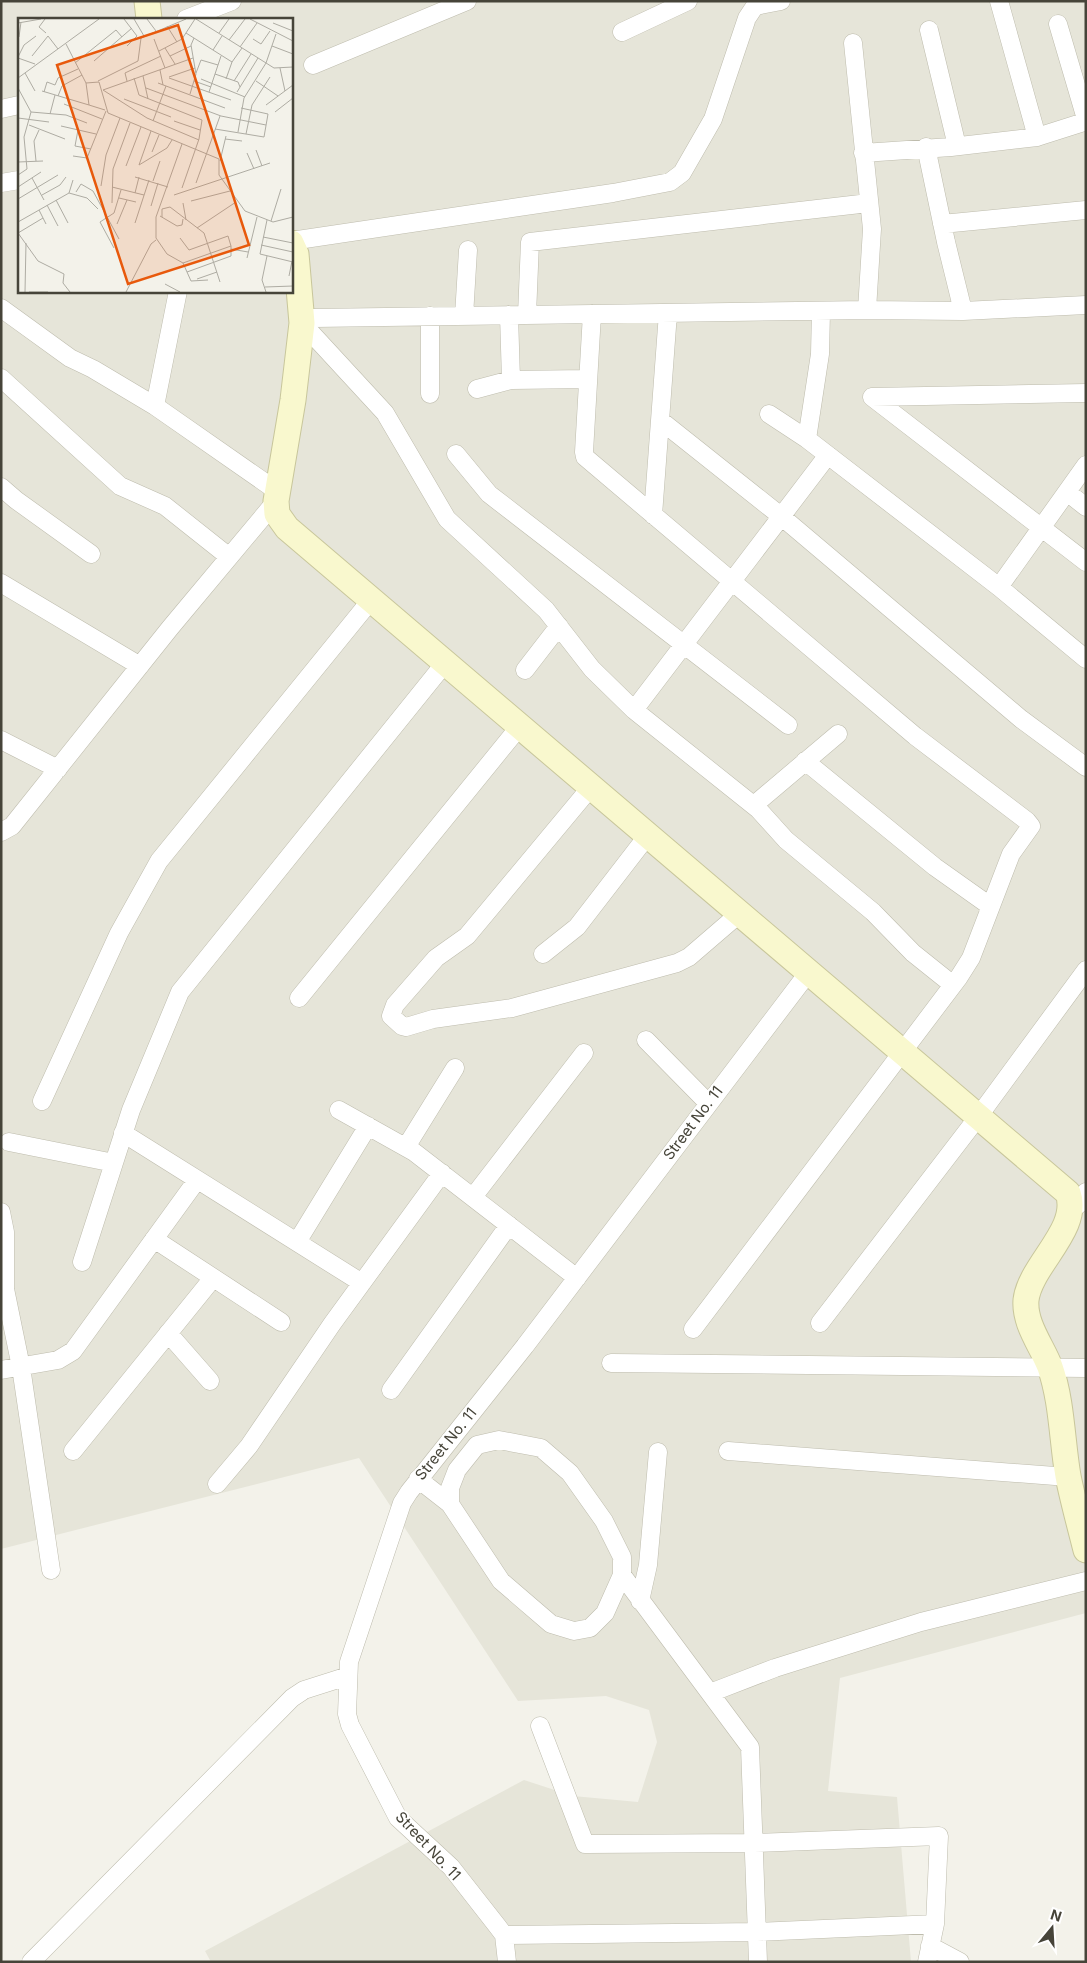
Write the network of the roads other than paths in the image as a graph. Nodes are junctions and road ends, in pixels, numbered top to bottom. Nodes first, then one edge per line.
1 (147, 1) edge
2 (232, 1) edge
3 (467, 1) edge
4 (688, 1) edge
5 (781, 1) edge
6 (999, 1) edge
7 (149, 18) edge
8 (189, 18) edge
9 (1058, 24) dead end
10 (929, 30) dead end
11 (622, 32) dead end
12 (853, 44) dead end
13 (312, 65) dead end
14 (18, 105) edge
15 (1, 110) edge
16 (1086, 119) edge
17 (1037, 137) junction
18 (956, 146) junction
19 (926, 147) junction
20 (863, 152) junction
21 (18, 180) edge
22 (1, 183) edge
23 (869, 203) junction
24 (1086, 210) edge
25 (942, 224) junction
26 (292, 242) edge
27 (292, 244) edge
28 (468, 250) dead end
29 (178, 292) edge
30 (1086, 305) edge
31 (1, 308) edge
32 (867, 310) junction
33 (821, 311) junction
34 (963, 311) junction
35 (668, 313) junction
36 (592, 314) junction
37 (508, 315) junction
38 (527, 315) junction
39 (430, 316) junction
40 (464, 316) junction
41 (302, 323) junction
42 (1, 378) edge
43 (587, 379) junction
44 (511, 380) junction
45 (477, 389) dead end
46 (1086, 393) edge
47 (430, 394) dead end
48 (155, 406) junction
49 (768, 414) dead end
50 (660, 420) junction
51 (807, 439) junction
52 (456, 454) dead end
53 (828, 455) junction
54 (1086, 465) edge
55 (1, 487) edge
56 (1067, 492) junction
57 (276, 496) junction
58 (1086, 507) edge
59 (653, 515) junction
60 (782, 517) junction
61 (1042, 527) junction
62 (91, 554) dead end
63 (228, 556) junction
64 (1086, 562) edge
65 (1, 583) edge
66 (732, 583) junction
67 (999, 587) junction
68 (371, 600) junction
69 (559, 626) junction
70 (684, 646) junction
71 (1086, 659) edge
72 (445, 663) junction
73 (140, 666) junction
74 (525, 670) dead end
75 (634, 710) junction
76 (788, 725) dead end
77 (520, 726) junction
78 (838, 734) dead end
79 (1, 740) edge
80 (805, 761) junction
81 (1086, 767) edge
82 (58, 769) junction
83 (591, 787) junction
84 (754, 805) junction
85 (1, 832) edge
86 (648, 836) junction
87 (990, 906) junction
88 (739, 914) junction
89 (543, 954) dead end
90 (1086, 970) edge
91 (808, 973) junction
92 (952, 985) junction
93 (299, 998) dead end
94 (646, 1040) dead end
95 (902, 1052) junction
96 (584, 1053) dead end
97 (455, 1068) dead end
98 (42, 1101) dead end
99 (708, 1103) junction
100 (339, 1110) dead end
101 (978, 1117) junction
102 (368, 1126) junction
103 (123, 1133) junction
104 (9, 1142) dead end
105 (406, 1147) junction
106 (114, 1163) junction
107 (442, 1173) junction
108 (197, 1180) junction
109 (1086, 1192) edge
110 (473, 1197) junction
111 (1070, 1211) junction
112 (1, 1212) edge
113 (509, 1224) junction
114 (154, 1239) junction
115 (297, 1242) junction
116 (82, 1262) dead end
117 (213, 1278) junction
118 (577, 1278) junction
119 (362, 1283) junction
120 (281, 1322) dead end
121 (820, 1323) dead end
122 (692, 1329) dead end
123 (168, 1333) junction
124 (611, 1363) dead end
125 (21, 1367) junction
126 (1050, 1368) junction
127 (1086, 1368) edge
128 (1, 1370) edge
129 (210, 1381) dead end
130 (391, 1390) dead end
131 (73, 1451) dead end
132 (728, 1451) dead end
133 (658, 1452) dead end
134 (1068, 1477) junction
135 (418, 1479) junction
136 (217, 1484) dead end
137 (450, 1504) junction
138 (1086, 1550) edge
139 (51, 1570) dead end
140 (622, 1575) junction
141 (1086, 1581) edge
142 (640, 1602) junction
143 (348, 1676) junction
144 (710, 1693) junction
145 (540, 1726) dead end
146 (754, 1843) junction
147 (935, 1924) junction
148 (757, 1932) junction
149 (504, 1935) junction
150 (929, 1954) edge
151 (31, 1962) edge
152 (507, 1962) edge
153 (758, 1962) edge
154 (960, 1962) edge

1 - 7 street
2 - 8 street
3 - 13 street
4 - 11 street
5 - 26 street
6 - 17 street
9 - 16 street
10 - 18 street
12 - 20 street
14 - 15 street
16 - 17 street
17 - 18 street
18 - 19 street
19 - 20 street
19 - 25 street
20 - 23 street
21 - 22 street
23 - 32 street
23 - 38 street
24 - 25 street
25 - 34 street
27 - 41 street
28 - 40 street
29 - 48 street
30 - 34 street
31 - 48 street
32 - 33 street
32 - 34 street
33 - 35 street
33 - 51 street
35 - 36 street
35 - 50 street
36 - 38 street
36 - 43 street
37 - 38 street
37 - 40 street
37 - 44 street
39 - 40 street
39 - 41 street
39 - 47 street
41 - 57 street
41 - 69 street
42 - 63 street
43 - 44 street
43 - 59 street
44 - 45 street
46 - 61 street
48 - 57 street
49 - 51 street
50 - 59 street
50 - 60 street
51 - 53 street
52 - 70 street
53 - 60 street
53 - 67 street
54 - 56 street
55 - 62 street
56 - 58 street
56 - 61 street
57 - 63 street
57 - 68 street
59 - 66 street
60 - 66 street
60 - 81 street
61 - 64 street
61 - 67 street
63 - 73 street
65 - 73 street
66 - 70 street
66 - 87 street
67 - 71 street
68 - 72 street
68 - 98 street
69 - 74 street
69 - 75 street
70 - 75 street
70 - 76 street
72 - 77 street
72 - 103 street
73 - 82 street
75 - 84 street
77 - 83 street
77 - 93 street
78 - 80 street
79 - 82 street
80 - 84 street
80 - 87 street
82 - 85 street
83 - 86 street
83 - 88 street
84 - 92 street
86 - 88 street
86 - 89 street
87 - 92 street
88 - 91 street
90 - 101 street
91 - 95 street
91 - 99 street, Street No. 11
92 - 95 street
94 - 99 street
95 - 101 street
95 - 122 street
96 - 110 street
97 - 105 street
99 - 118 street, Street No. 11
100 - 102 street
101 - 111 street
101 - 121 street
102 - 105 street
102 - 115 street
103 - 106 street
103 - 108 street
104 - 106 street
105 - 107 street
106 - 116 street
107 - 110 street
107 - 119 street
108 - 114 street
108 - 115 street
109 - 111 street
110 - 113 street
111 - 126 street
112 - 125 street
113 - 118 street
113 - 130 street
114 - 117 street
114 - 125 street
115 - 119 street
117 - 120 street
117 - 123 street
118 - 135 street, Street No. 11
119 - 136 street
123 - 129 street
123 - 131 street
124 - 126 street
125 - 128 street
125 - 139 street
126 - 127 street
126 - 134 street
132 - 134 street
133 - 142 street
134 - 138 street
135 - 137 street
135 - 143 street, Street No. 11
137 - 140 street
137 - 140 street
140 - 142 street
141 - 144 street
142 - 144 street
143 - 149 street, Street No. 11
143 - 151 street
144 - 146 street
145 - 146 street
146 - 147 street
146 - 148 street
147 - 148 street
147 - 150 street
148 - 149 street
148 - 153 street
149 - 152 street
150 - 154 street

